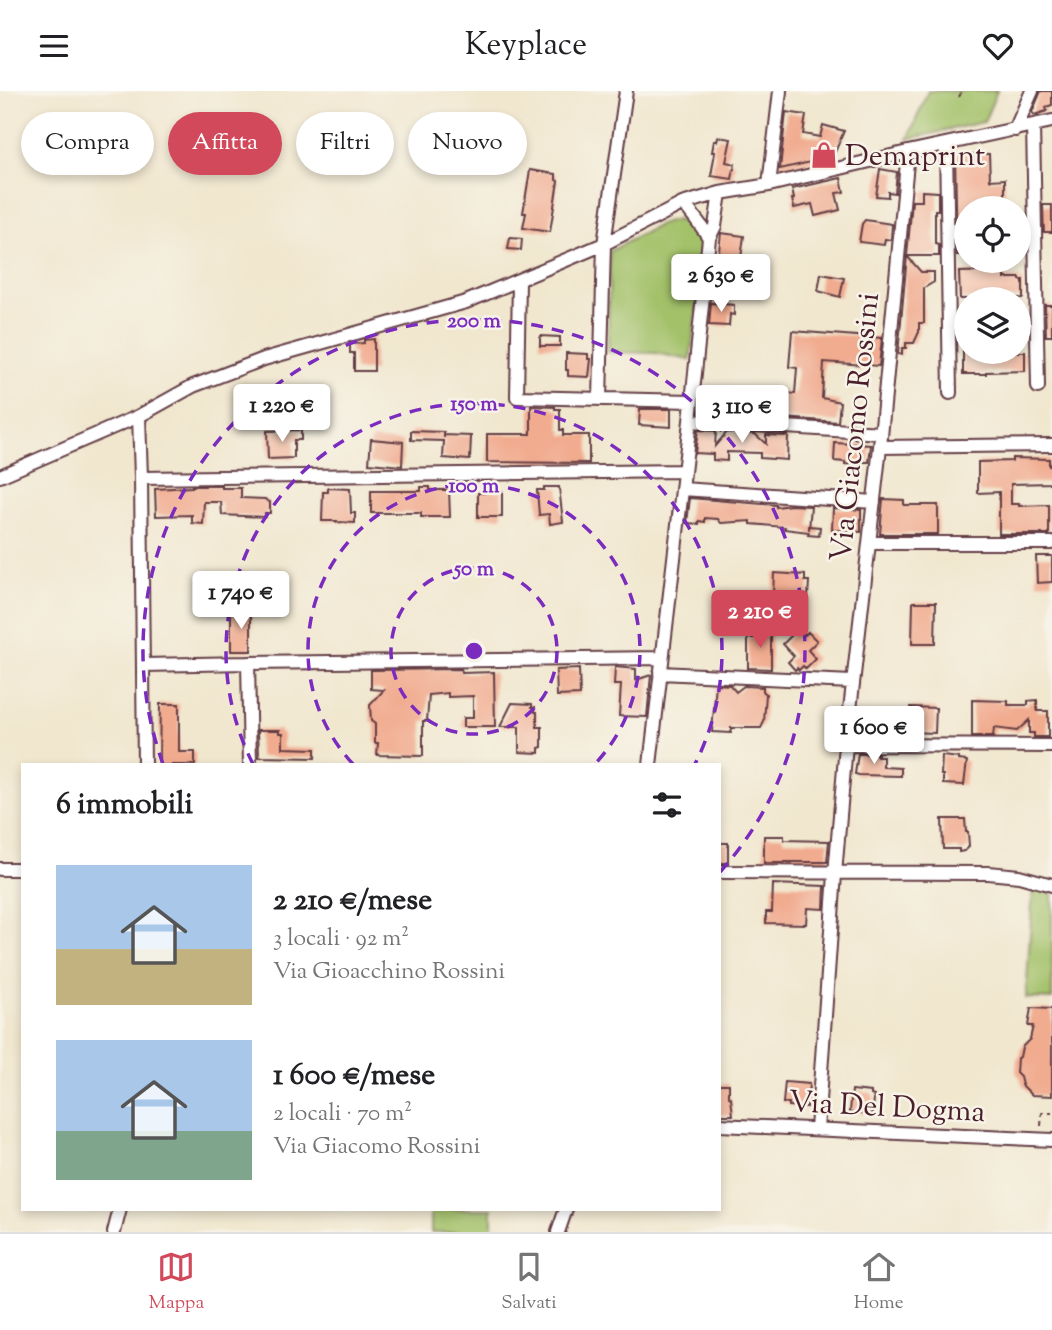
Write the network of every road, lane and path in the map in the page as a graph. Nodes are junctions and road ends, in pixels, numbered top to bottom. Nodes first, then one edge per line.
1 (626, 91) edge
2 (780, 91) edge
3 (962, 91) edge
4 (1032, 91) edge
5 (959, 97) dead end
6 (1052, 121) edge
7 (1033, 125) junction
8 (1015, 130) junction
9 (946, 144) junction
10 (908, 152) junction
11 (769, 185) junction
12 (720, 193) junction
13 (684, 204) junction
14 (709, 238) junction
15 (604, 244) junction
16 (519, 281) junction
17 (1038, 387) dead end
18 (950, 393) dead end
19 (600, 399) junction
20 (692, 401) junction
21 (139, 416) junction
22 (690, 421) junction
23 (881, 433) junction
24 (1052, 445) edge
25 (880, 447) junction
26 (684, 471) junction
27 (0, 476) edge
28 (141, 478) junction
29 (682, 489) junction
30 (874, 502) junction
31 (869, 543) junction
32 (1052, 543) edge
33 (662, 658) junction
34 (248, 663) junction
35 (143, 666) junction
36 (660, 673) junction
37 (852, 682) junction
38 (846, 745) junction
39 (1052, 746) edge
40 (144, 763) edge
41 (250, 763) edge
42 (650, 763) edge
43 (0, 869) edge
44 (21, 869) edge
45 (721, 872) edge
46 (835, 874) junction
47 (1052, 885) edge
48 (1052, 1113) edge
49 (721, 1125) edge
50 (817, 1129) junction
51 (1046, 1140) edge
52 (119, 1211) edge
53 (565, 1211) edge
54 (114, 1232) edge
55 (558, 1232) edge

1 - 15 street
2 - 11 street
3 - 5 path
4 - 8 street
6 - 7 street
7 - 8 street
7 - 17 street
8 - 9 street
9 - 10 street
9 - 18 street
10 - 11 street
10 - 23 street, Via Giacomo Rossini
11 - 12 street
12 - 13 street
12 - 14 street
13 - 14 street
13 - 15 street
14 - 20 street
15 - 16 street
15 - 19 street
16 - 19 street
16 - 21 street
19 - 20 street
20 - 22 street
21 - 27 street
21 - 28 street
22 - 23 street
22 - 26 street
23 - 25 street, Via Giacomo Rossini
24 - 25 street
25 - 30 street, Via Giacomo Rossini
26 - 28 street
26 - 29 street
28 - 35 street
29 - 30 street
29 - 33 street
30 - 31 street, Via Giacomo Rossini
31 - 32 street
31 - 37 street, Via Giacomo Rossini
33 - 34 street
33 - 36 street
34 - 35 street
34 - 41 street
35 - 40 street
36 - 37 street
36 - 42 street
37 - 38 street, Via Giacomo Rossini
38 - 39 street
38 - 46 street, Via Giacomo Rossini
43 - 44 street
45 - 46 street
46 - 47 street
46 - 50 street, Via Giacomo Rossini
48 - 51 path
49 - 50 street, Via Del Dogma
50 - 51 street, Via Del Dogma
52 - 54 street
53 - 55 street

